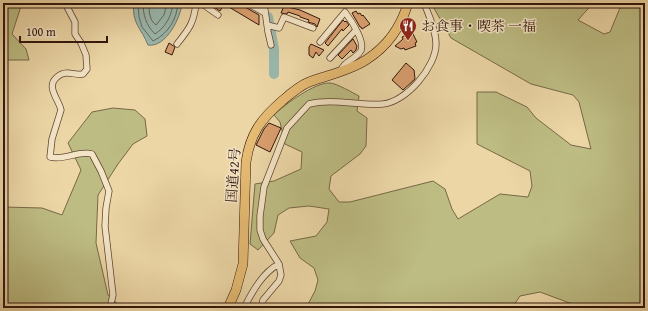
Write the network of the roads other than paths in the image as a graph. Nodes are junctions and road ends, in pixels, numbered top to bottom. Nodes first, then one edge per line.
1 (65, 3) edge
2 (196, 3) edge
3 (201, 3) edge
4 (247, 3) edge
5 (264, 3) edge
6 (408, 3) edge
7 (424, 3) edge
8 (265, 13) junction
9 (218, 15) dead end
10 (267, 25) junction
11 (313, 28) dead end
12 (356, 30) junction
13 (320, 42) dead end
14 (177, 44) dead end
15 (272, 45) dead end
16 (330, 58) dead end
17 (340, 72) junction
18 (279, 264) junction
19 (110, 308) edge
20 (228, 308) edge
21 (244, 308) edge
22 (261, 308) edge

1 - 19 street
2 - 14 street
3 - 9 street
4 - 8 street
5 - 8 street
6 - 17 highway, 国道42号
7 - 18 street
8 - 10 street
10 - 11 street
10 - 15 street
12 - 13 street
12 - 16 street
12 - 17 street
17 - 20 highway, 国道42号
18 - 21 street
18 - 22 street

